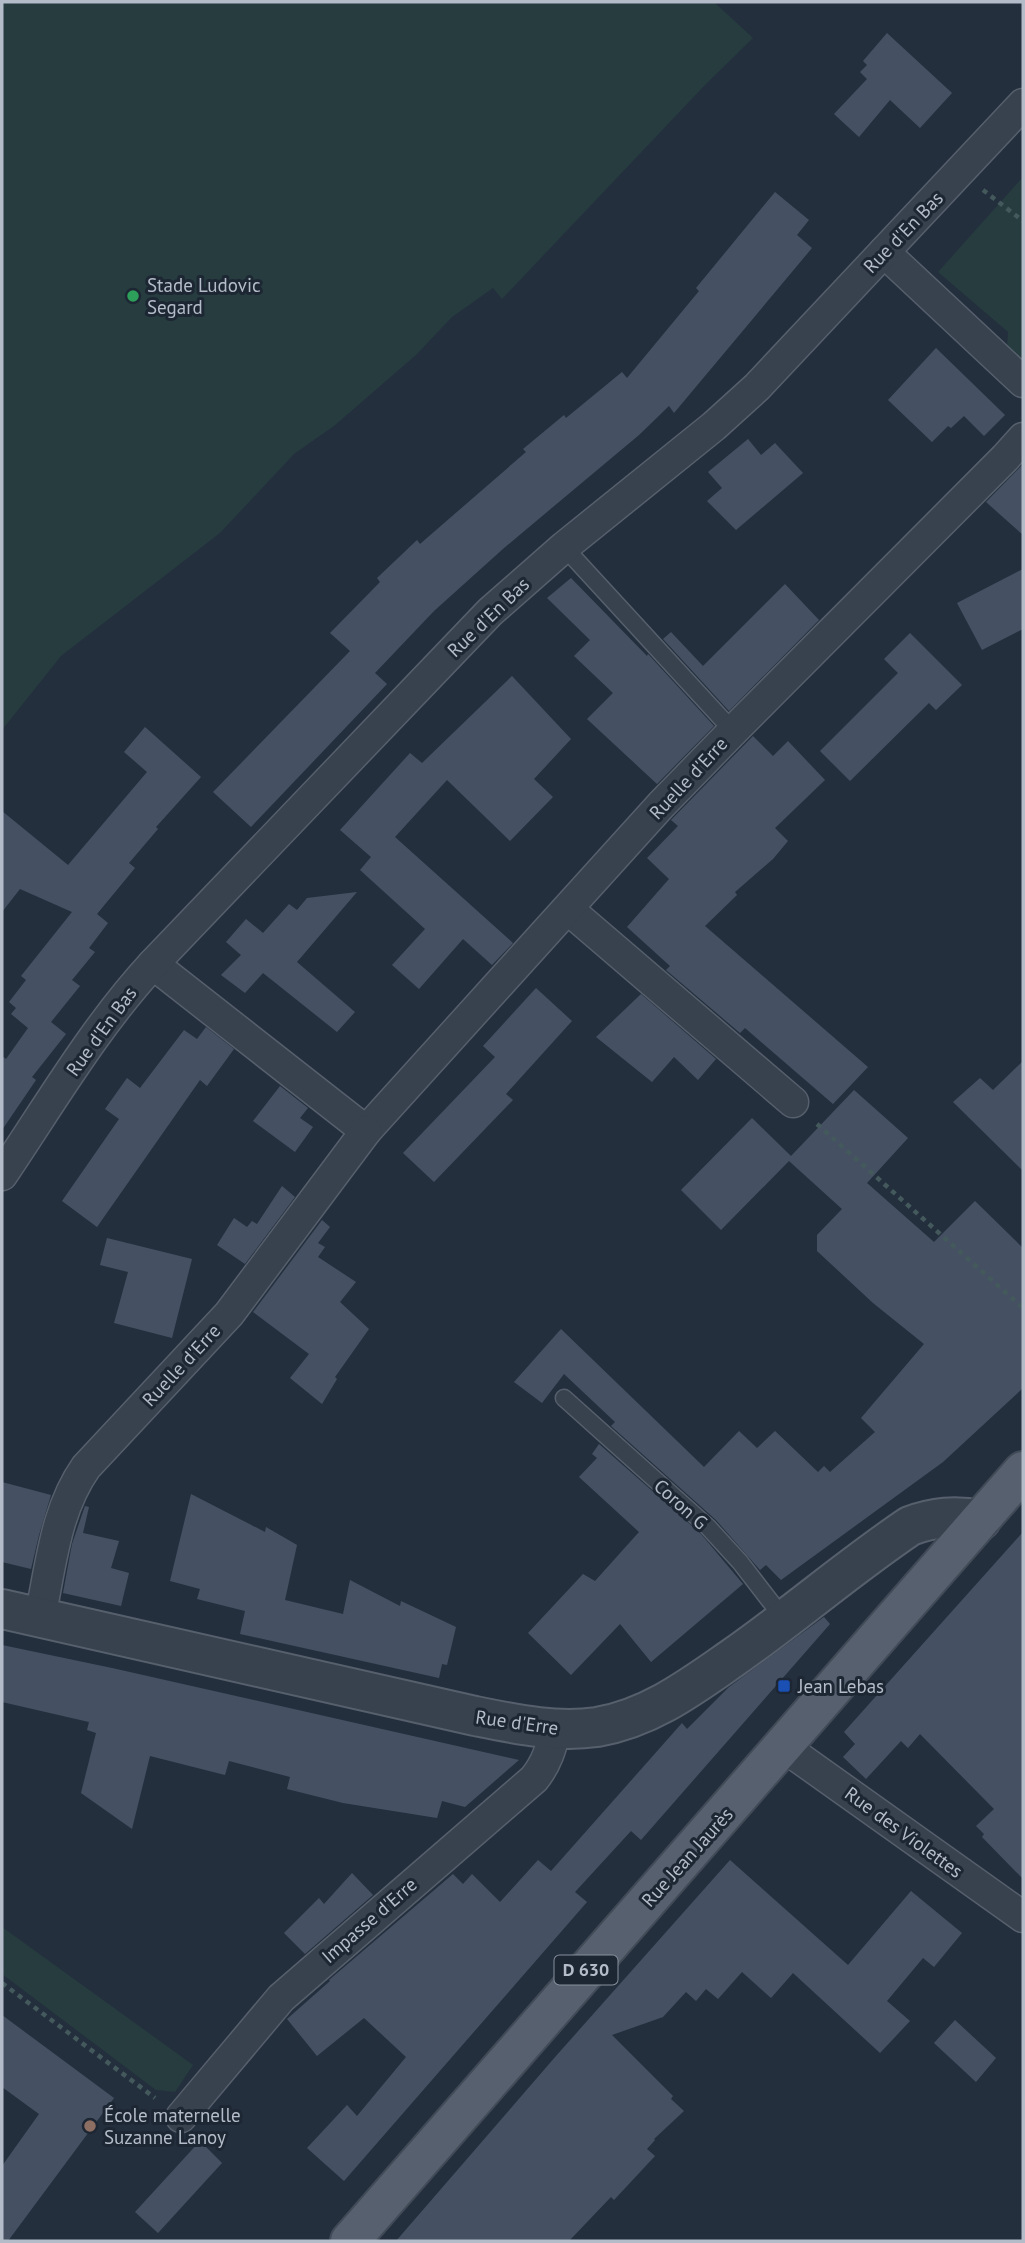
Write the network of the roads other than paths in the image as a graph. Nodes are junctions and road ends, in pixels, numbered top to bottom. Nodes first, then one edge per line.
1 (1023, 104) edge
2 (884, 252) junction
3 (1023, 382) edge
4 (1023, 438) edge
5 (564, 547) junction
6 (733, 731) junction
7 (569, 910) junction
8 (153, 964) junction
9 (793, 1102) road end
10 (366, 1131) junction
11 (2, 1175) edge
12 (565, 1398) dead end
13 (1023, 1471) edge
14 (981, 1520) junction
15 (2, 1609) edge
16 (40, 1617) junction
17 (786, 1621) junction
18 (556, 1728) junction
19 (784, 1747) junction
20 (1023, 1917) edge
21 (181, 2117) road end
22 (350, 2241) edge

1 - 2 street, Rue d'En Bas
2 - 3 street
2 - 5 street, Rue d'En Bas
4 - 6 street, Ruelle d'Erre
5 - 6 lane
5 - 8 street, Rue d'En Bas
6 - 7 street, Ruelle d'Erre
7 - 9 street
7 - 10 street, Ruelle d'Erre
8 - 10 street
8 - 11 street, Rue d'En Bas
10 - 16 street, Ruelle d'Erre
12 - 17 lane, Coron G
13 - 14 main road, Rue Jean Jaurès / D 630
14 - 17 street, Rue d'Erre
14 - 19 main road, Rue Jean Jaurès / D 630
15 - 16 street, Rue d'Erre
16 - 18 street, Rue d'Erre
17 - 18 street, Rue d'Erre
18 - 21 street, Impasse d'Erre
19 - 20 street, Rue des Violettes
19 - 22 main road, Rue Jean Jaurès / D 630

